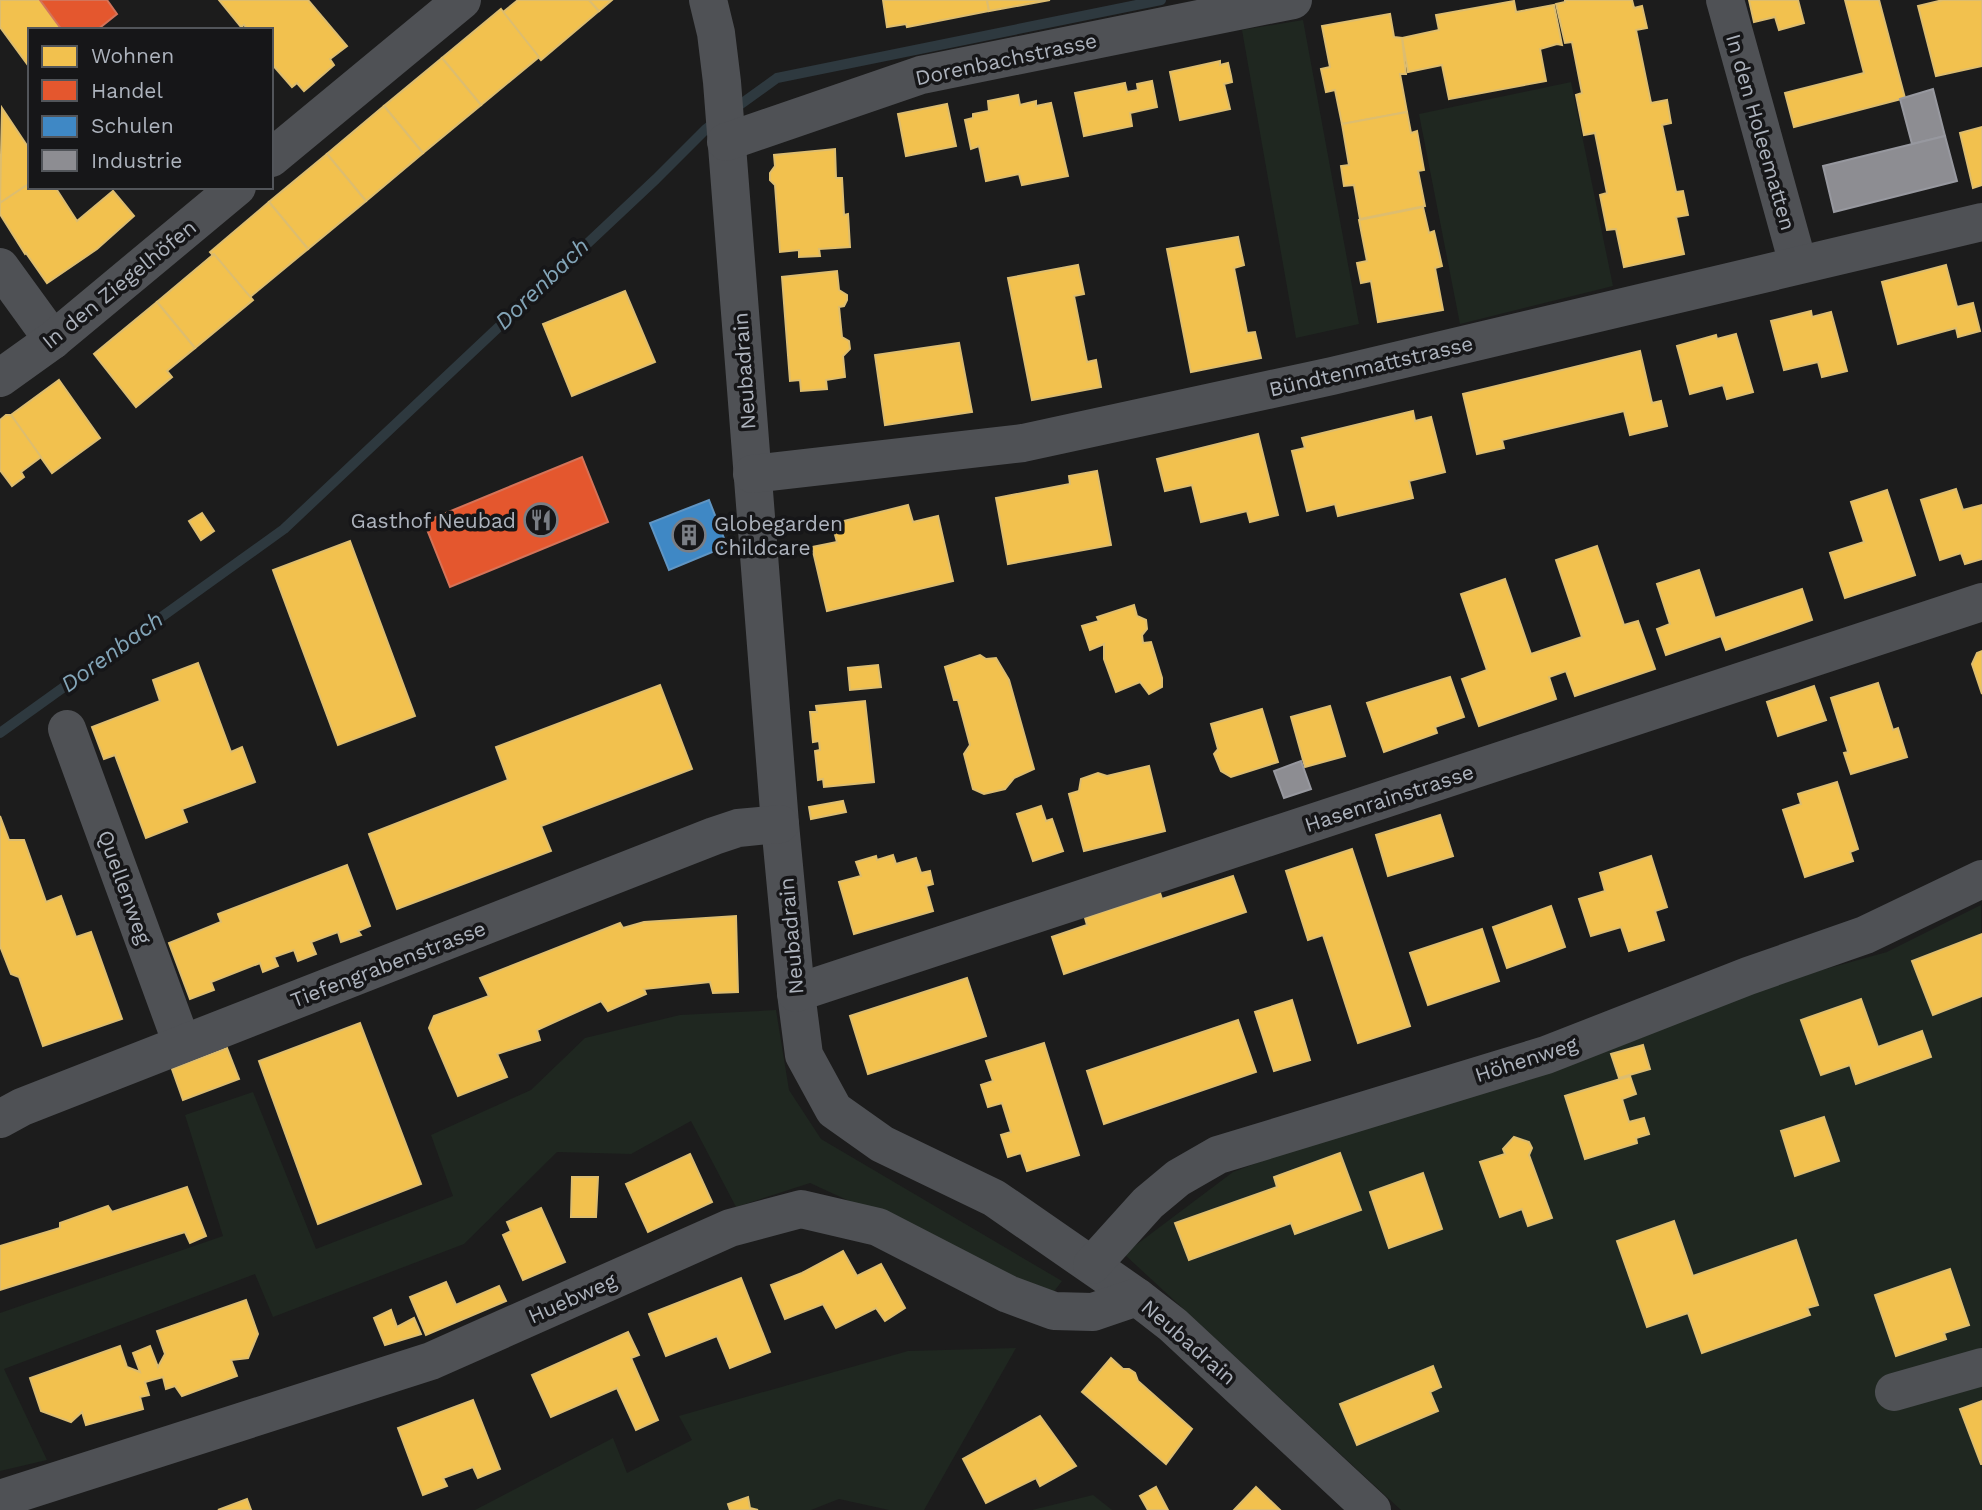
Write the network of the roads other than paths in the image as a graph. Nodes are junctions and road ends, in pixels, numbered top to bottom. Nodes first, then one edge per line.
1 (462, 0) edge
2 (708, 0) edge
3 (1293, 0) edge
4 (1725, 0) edge
5 (726, 142) junction
6 (273, 156) edge
7 (235, 189) edge
8 (1982, 222) edge
9 (1798, 264) junction
10 (0, 267) edge
11 (53, 340) junction
12 (0, 378) edge
13 (752, 474) junction
14 (1982, 602) edge
15 (67, 729) dead end
16 (780, 824) junction
17 (1982, 879) edge
18 (796, 993) junction
19 (182, 1044) junction
20 (0, 1119) edge
21 (1092, 1265) junction
22 (1137, 1297) junction
23 (1982, 1367) edge
24 (1894, 1392) dead end
25 (0, 1499) edge
26 (1372, 1510) edge

1 - 6 street
2 - 5 street, Neubadrain
3 - 5 street, Dorenbachstrasse
4 - 9 street, In den Holeematten
5 - 13 street, Neubadrain
7 - 11 street, In den Ziegelhöfen
8 - 9 street, Bündtenmattstrasse
9 - 13 street, Bündtenmattstrasse
10 - 11 street
11 - 12 street, In den Ziegelhöfen
13 - 16 street, Neubadrain
14 - 18 street, Hasenrainstrasse
15 - 19 street, Quellenweg
16 - 18 street, Neubadrain
16 - 19 street, Tiefengrabenstrasse
17 - 21 street, Höhenweg
18 - 21 street, Neubadrain
19 - 20 street, Tiefengrabenstrasse
21 - 22 street, Neubadrain
22 - 25 street, Huebweg
22 - 26 street, Neubadrain
23 - 24 street

